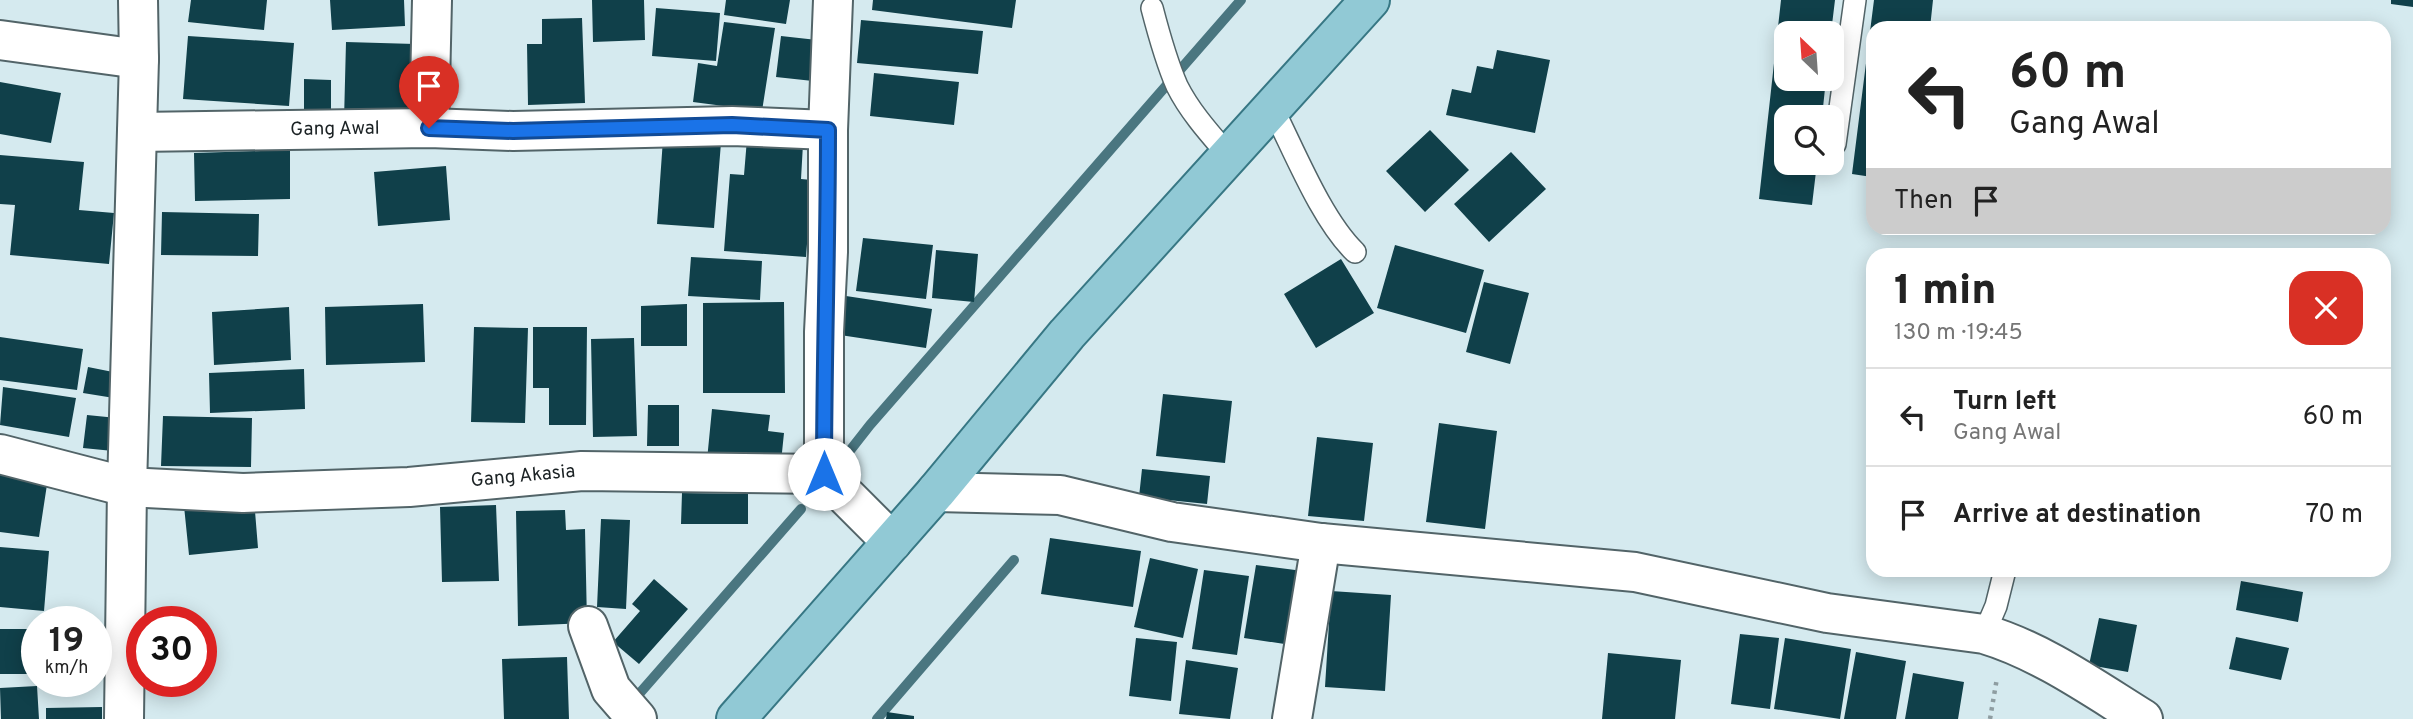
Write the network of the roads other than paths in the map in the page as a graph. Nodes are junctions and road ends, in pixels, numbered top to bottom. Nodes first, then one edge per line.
1 (138, 0) edge
2 (432, 0) edge
3 (833, 0) edge
4 (1370, 0) edge
5 (1855, 0) edge
6 (1152, 8) dead end
7 (0, 40) edge
8 (139, 59) junction
9 (1840, 105) edge
10 (1272, 107) junction
11 (429, 128) junction
12 (828, 130) junction
13 (137, 132) junction
14 (1229, 156) junction
15 (1355, 252) dead end
16 (0, 454) edge
17 (824, 474) junction
18 (127, 487) junction
19 (936, 492) junction
20 (892, 542) junction
21 (1321, 543) junction
22 (2003, 577) edge
23 (588, 626) dead end
24 (1984, 634) junction
25 (124, 719) edge
26 (637, 719) edge
27 (736, 719) edge
28 (1292, 719) edge
29 (2143, 719) edge

1 - 8 street
2 - 11 street
3 - 12 street
4 - 10 main road
5 - 9 lane
6 - 14 lane
7 - 8 street
8 - 13 street
10 - 14 main road
10 - 15 lane
11 - 12 street, Gang Awal
11 - 13 street, Gang Awal
12 - 17 street
13 - 18 street
14 - 19 main road
16 - 18 street, Gang Akasia
17 - 18 street, Gang Akasia
17 - 20 street
18 - 25 street
19 - 20 main road
19 - 21 street
20 - 27 main road
21 - 24 street
21 - 28 street
22 - 24 lane
23 - 26 street
24 - 29 street

